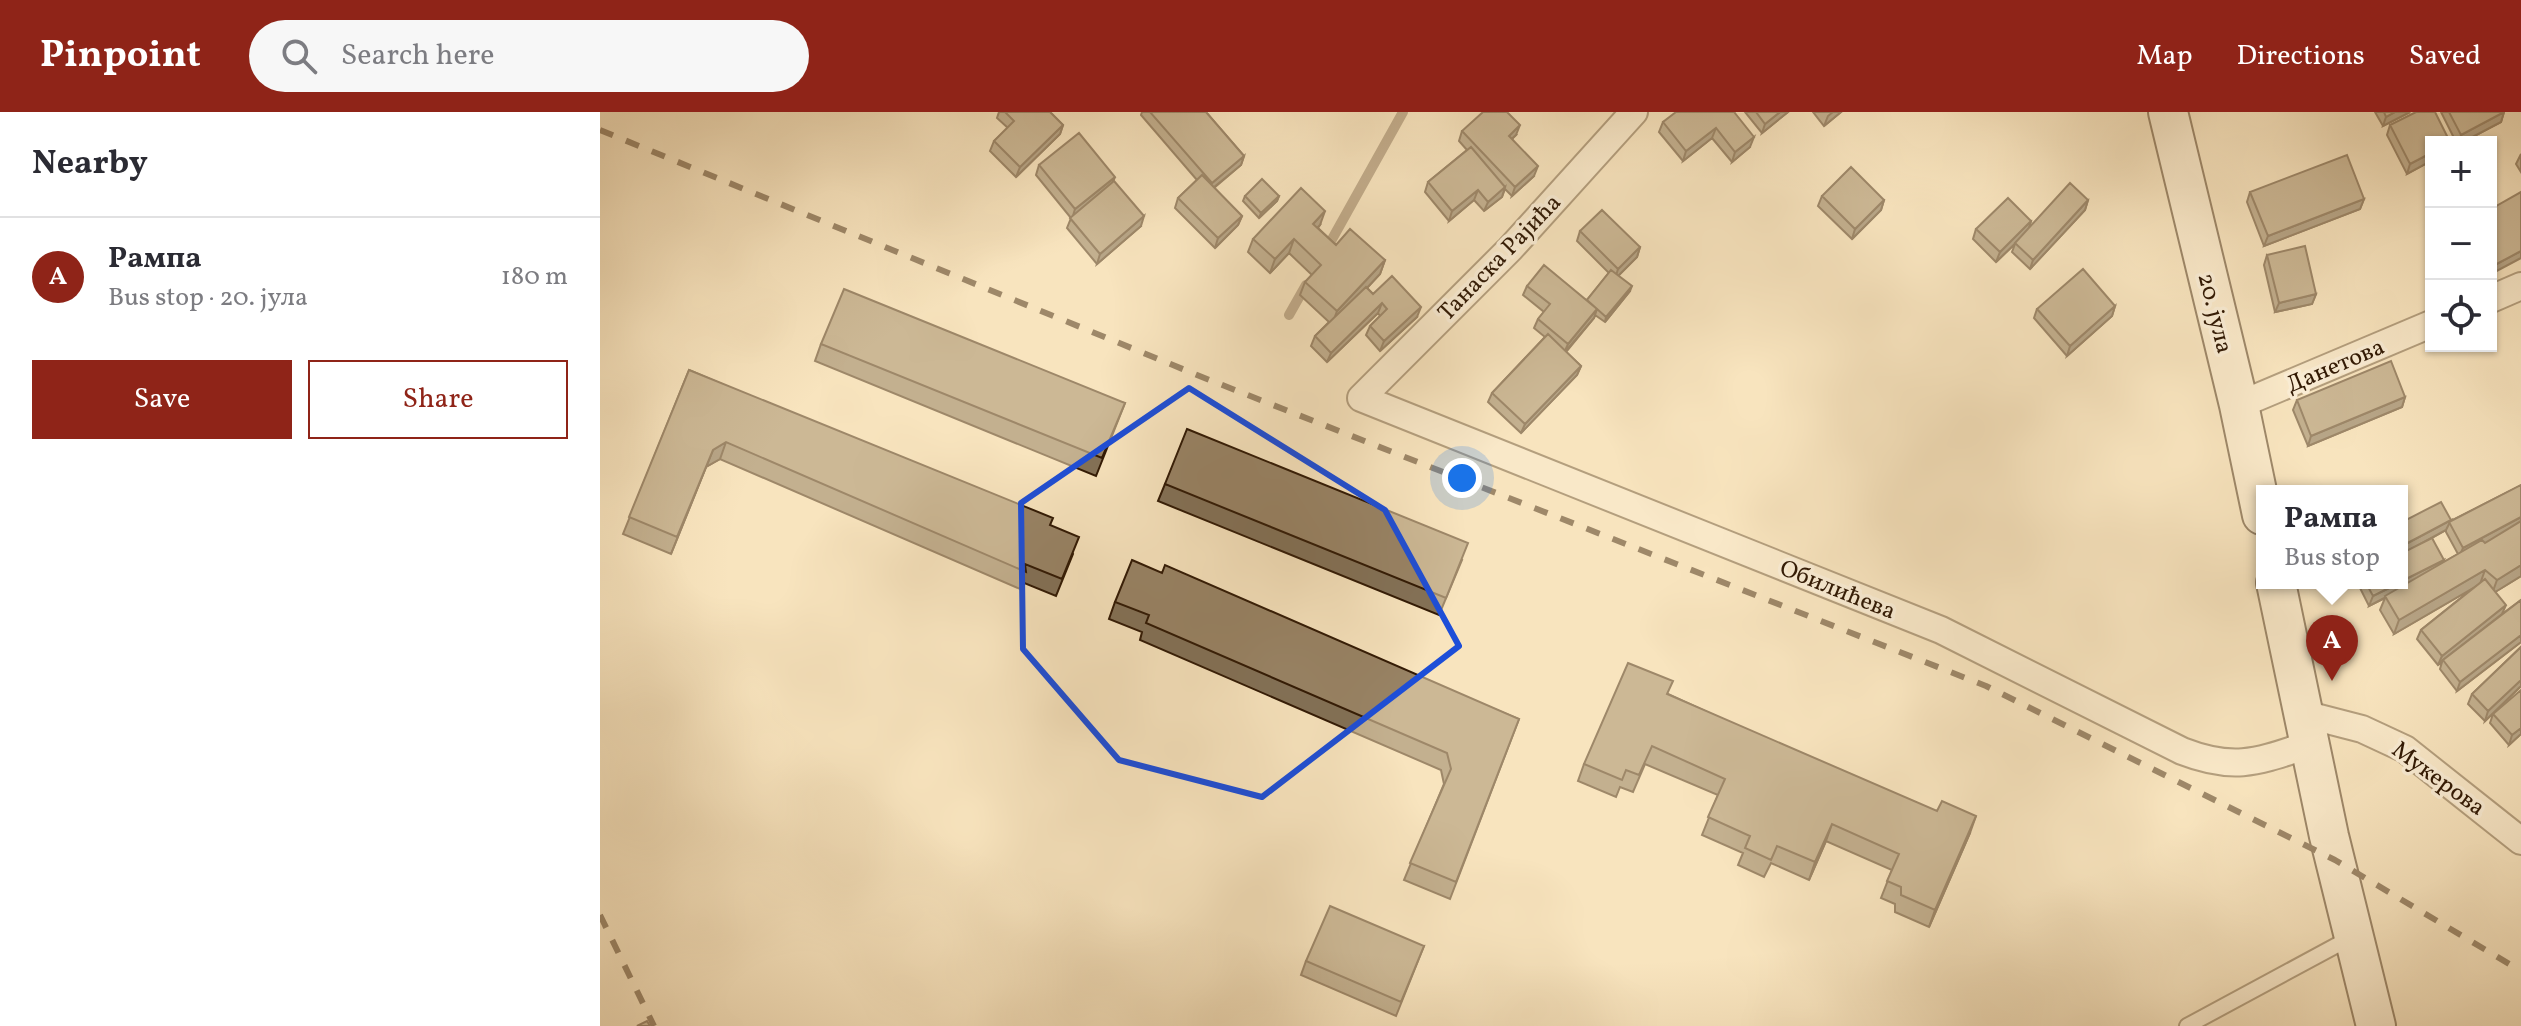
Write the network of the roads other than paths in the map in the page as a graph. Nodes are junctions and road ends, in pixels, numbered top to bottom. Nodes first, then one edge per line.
1 (1634, 112) edge
2 (2168, 112) edge
3 (2521, 286) edge
4 (2497, 296) edge
5 (2425, 327) edge
6 (1361, 398) joint
7 (2239, 405) junction
8 (2256, 486) edge
9 (2277, 589) edge
10 (2308, 729) junction
11 (2521, 841) edge
12 (2353, 937) junction
13 (2187, 1026) edge
14 (2376, 1026) edge

1 - 6 street, Танаска Рајића
2 - 7 main road, 20. јула
3 - 4 street
5 - 7 street, Данетова
6 - 10 street, Обилићева
7 - 8 main road, 20. јула
9 - 10 main road
10 - 11 street, Мукерова
10 - 12 main road
12 - 13 lane
12 - 14 main road

